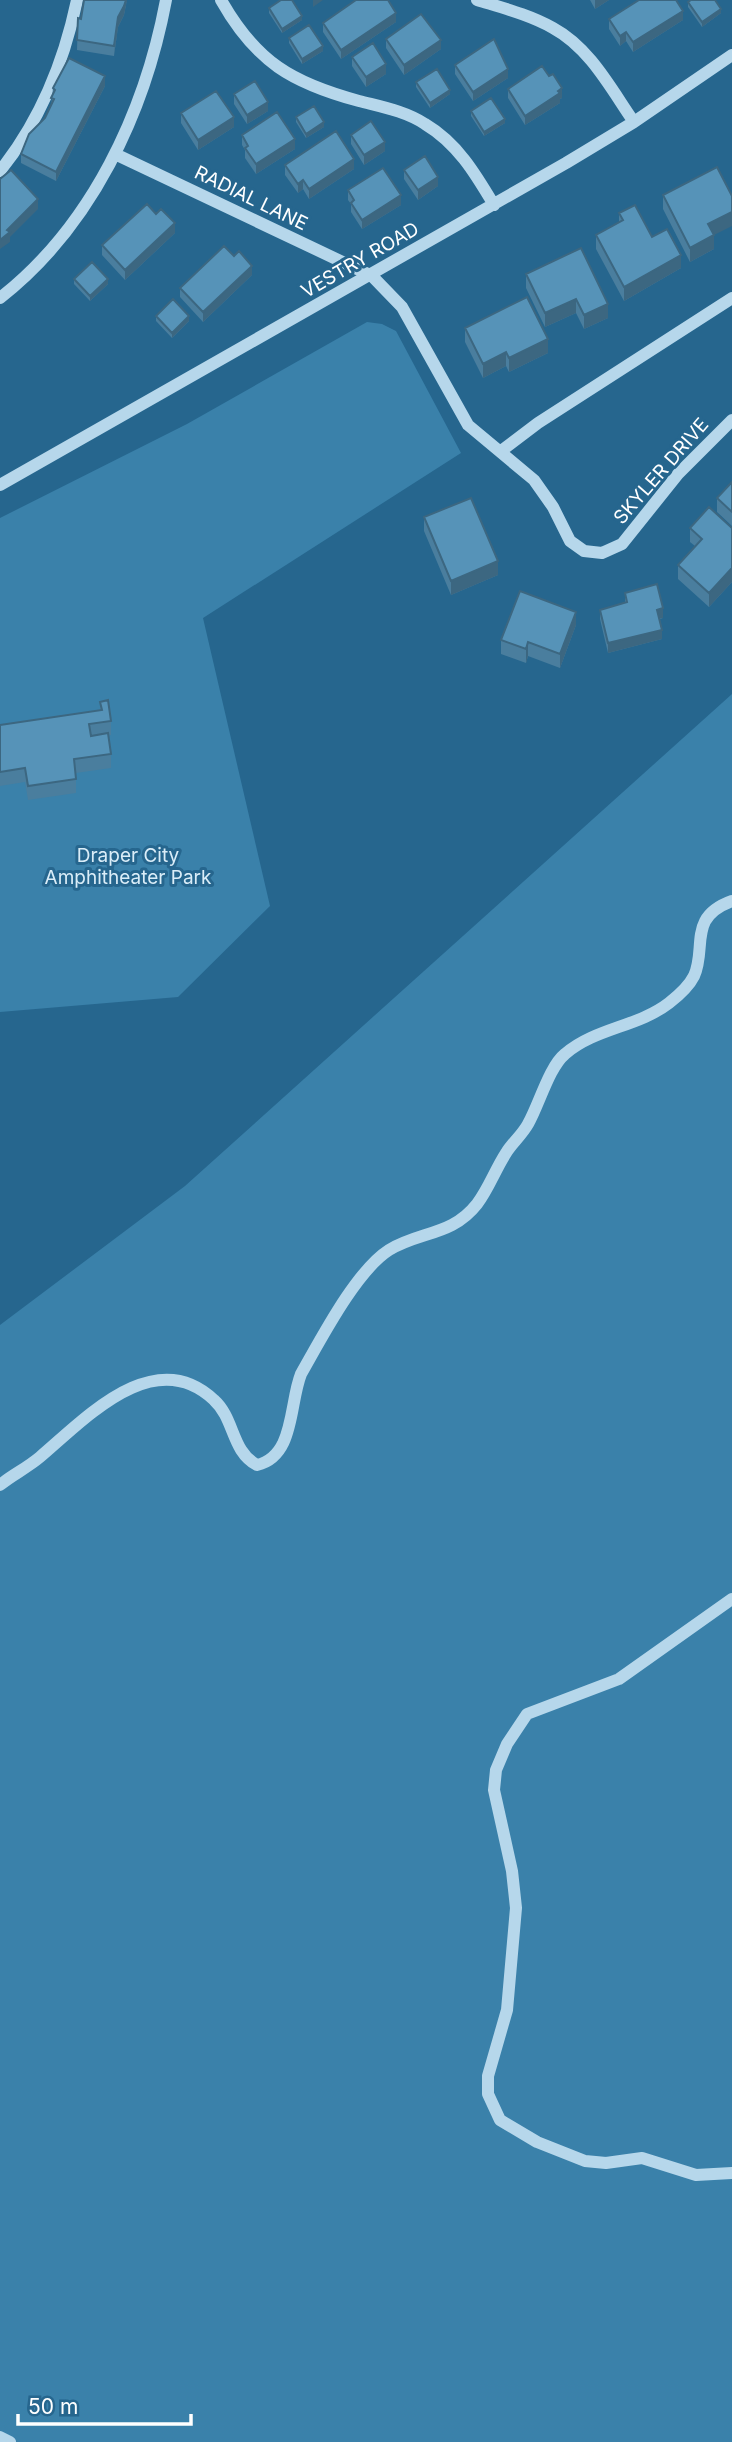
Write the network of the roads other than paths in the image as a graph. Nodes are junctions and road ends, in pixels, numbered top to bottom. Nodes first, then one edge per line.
1 (77, 0) edge
2 (166, 0) edge
3 (221, 0) edge
4 (477, 0) edge
5 (732, 55) edge
6 (634, 122) junction
7 (115, 154) junction
8 (0, 171) edge
9 (494, 205) junction
10 (372, 276) junction
11 (0, 298) edge
12 (732, 298) edge
13 (732, 420) edge
14 (500, 452) junction
15 (0, 485) edge
16 (732, 901) edge
17 (0, 1485) edge
18 (732, 1599) edge
19 (732, 2173) edge
20 (0, 2437) edge
21 (10, 2442) edge

1 - 8 street
2 - 7 street
3 - 9 street
4 - 6 street
5 - 6 street, VESTRY ROAD
6 - 9 street, VESTRY ROAD
7 - 10 street, RADIAL LANE
7 - 11 street
9 - 10 street, VESTRY ROAD
10 - 14 street, SKYLER DRIVE
10 - 15 street, VESTRY ROAD
12 - 14 street
13 - 14 street, SKYLER DRIVE
16 - 17 street
18 - 19 street
20 - 21 street

